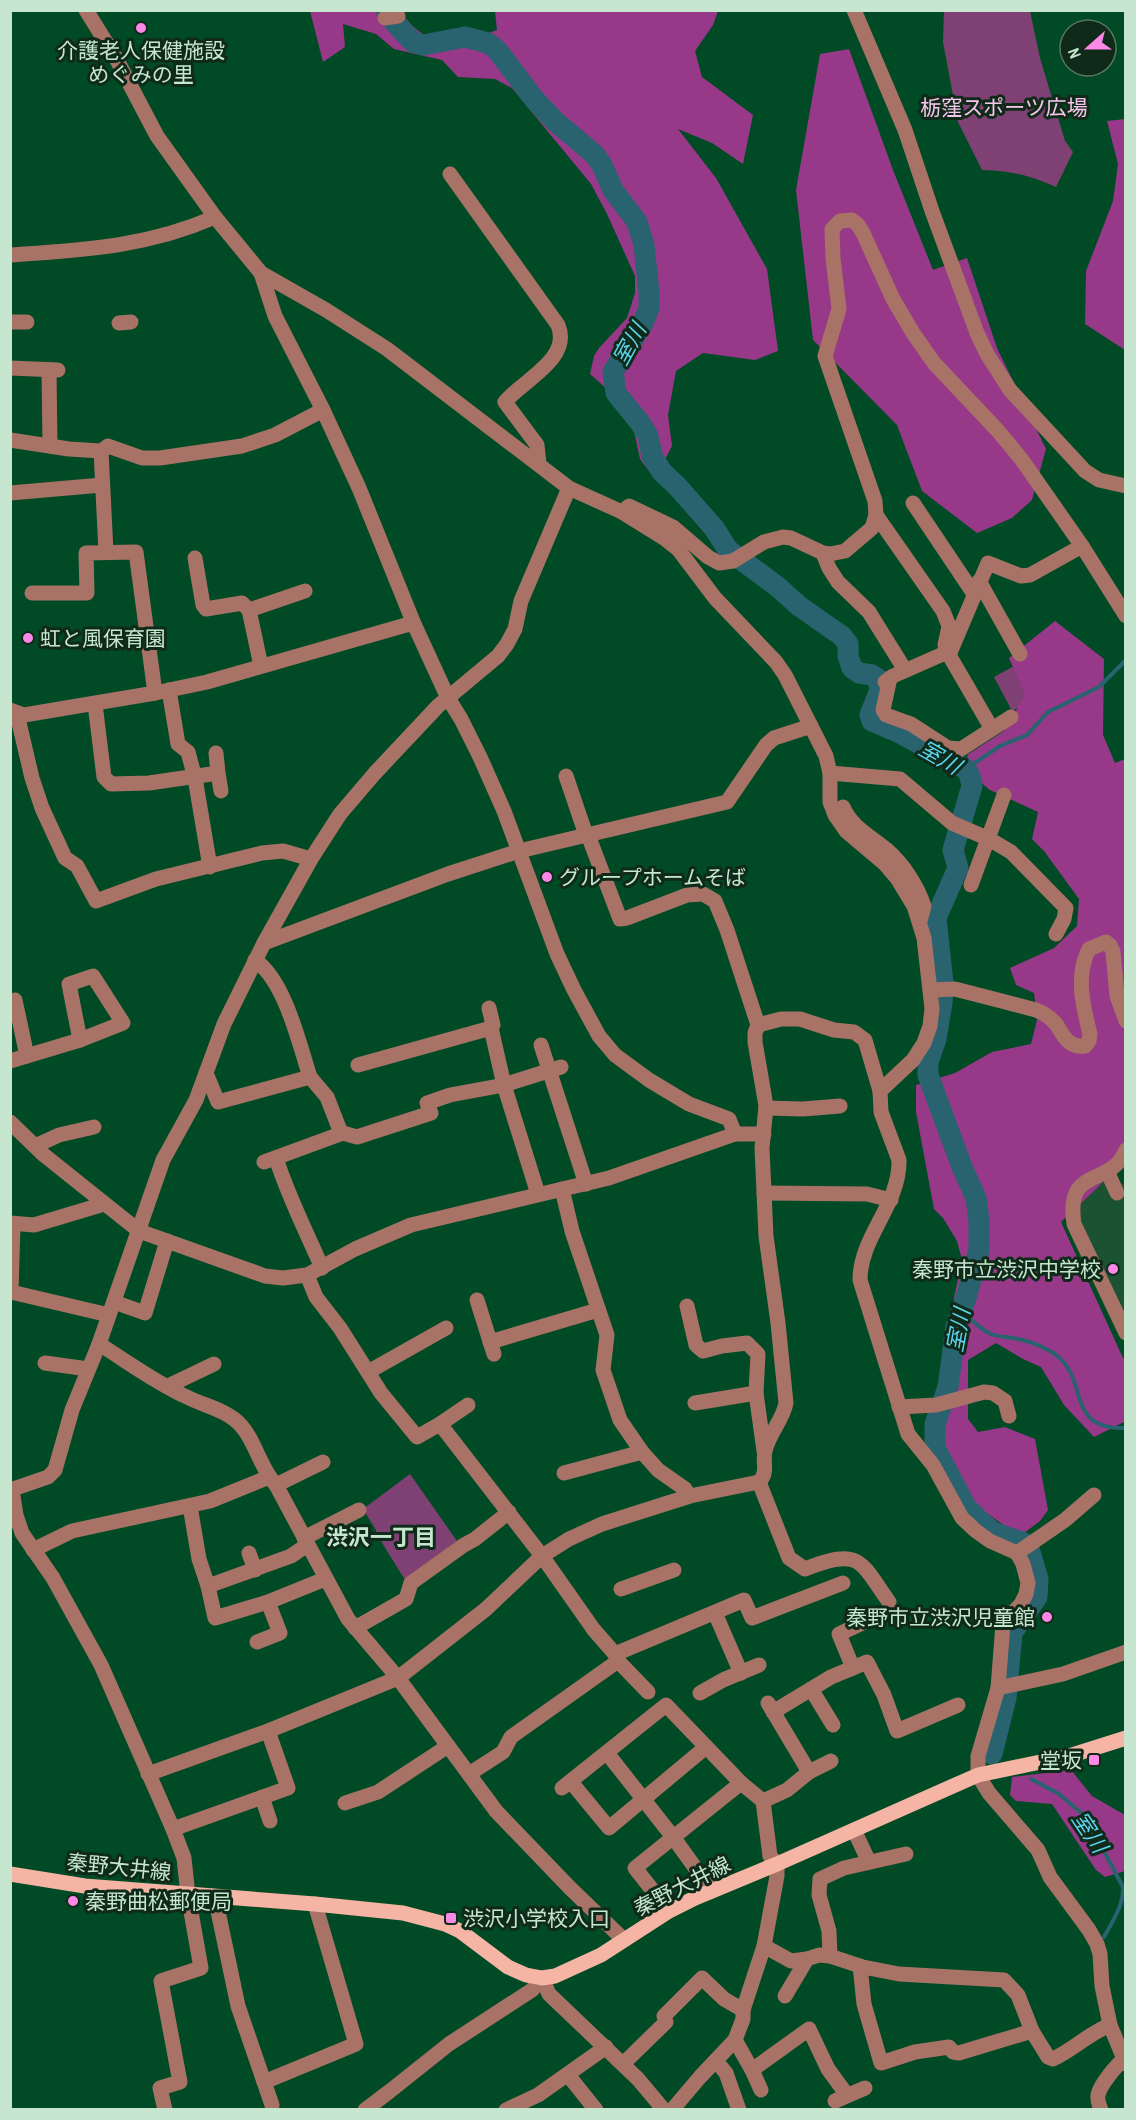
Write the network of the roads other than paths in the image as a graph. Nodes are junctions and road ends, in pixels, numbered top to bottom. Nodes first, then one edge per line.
1 (86, 10) edge
2 (854, 10) edge
3 (450, 174) dead end
4 (215, 217) junction
5 (10, 255) edge
6 (261, 273) junction
7 (10, 322) edge
8 (27, 322) dead end
9 (10, 368) edge
10 (323, 410) junction
11 (10, 440) edge
12 (50, 446) junction
13 (101, 451) junction
14 (539, 464) junction
15 (102, 485) junction
16 (1125, 486) edge
17 (568, 488) junction
18 (10, 493) edge
19 (913, 503) dead end
20 (622, 512) junction
21 (876, 515) junction
22 (1082, 546) junction
23 (106, 552) junction
24 (823, 553) junction
25 (195, 558) dead end
26 (976, 588) junction
27 (305, 591) dead end
28 (32, 593) dead end
29 (249, 610) junction
30 (1125, 616) edge
31 (414, 624) junction
32 (1020, 654) dead end
33 (946, 655) junction
34 (261, 666) junction
35 (905, 670) junction
36 (162, 692) junction
37 (448, 698) junction
38 (95, 704) junction
39 (14, 712) edge
40 (1011, 717) dead end
41 (811, 726) junction
42 (992, 729) junction
43 (216, 753) dead end
44 (218, 773) junction
45 (833, 774) junction
46 (566, 776) dead end
47 (195, 778) junction
48 (221, 791) dead end
49 (1004, 795) dead end
50 (587, 835) junction
51 (989, 838) junction
52 (519, 851) junction
53 (311, 859) junction
54 (210, 867) junction
55 (971, 885) dead end
56 (1056, 934) dead end
57 (264, 943) junction
58 (255, 960) junction
59 (933, 990) junction
60 (10, 1001) edge
61 (489, 1008) dead end
62 (1125, 1021) edge
63 (758, 1025) junction
64 (491, 1028) junction
65 (80, 1040) dead end
66 (541, 1045) dead end
67 (27, 1056) junction
68 (10, 1061) edge
69 (358, 1065) dead end
70 (555, 1069) junction
71 (206, 1073) junction
72 (310, 1077) junction
73 (504, 1085) junction
74 (880, 1091) junction
75 (840, 1106) dead end
76 (766, 1108) junction
77 (10, 1122) edge
78 (94, 1127) dead end
79 (341, 1134) junction
80 (735, 1134) junction
81 (764, 1134) junction
82 (34, 1146) junction
83 (1125, 1150) edge
84 (1115, 1182) edge
85 (586, 1184) junction
86 (562, 1190) junction
87 (764, 1192) junction
88 (538, 1194) junction
89 (891, 1200) junction
90 (104, 1203) junction
91 (12, 1223) edge
92 (140, 1231) junction
93 (167, 1240) junction
94 (322, 1268) junction
95 (307, 1275) junction
96 (477, 1300) dead end
97 (687, 1306) dead end
98 (112, 1308) junction
99 (598, 1310) junction
100 (446, 1328) dead end
101 (1125, 1333) edge
102 (99, 1344) junction
103 (45, 1363) dead end
104 (214, 1364) dead end
105 (88, 1369) junction
106 (368, 1372) junction
107 (168, 1386) junction
108 (756, 1394) junction
109 (695, 1403) dead end
110 (468, 1405) dead end
111 (899, 1407) junction
112 (1009, 1416) dead end
113 (440, 1424) junction
114 (642, 1452) junction
115 (764, 1452) junction
116 (323, 1462) dead end
117 (564, 1473) dead end
118 (272, 1481) junction
119 (759, 1482) junction
120 (11, 1490) edge
121 (1094, 1495) dead end
122 (690, 1496) junction
123 (190, 1506) junction
124 (359, 1510) dead end
125 (509, 1512) junction
126 (306, 1542) junction
127 (33, 1550) junction
128 (249, 1552) dead end
129 (1018, 1552) junction
130 (542, 1556) junction
131 (820, 1563) junction
132 (255, 1570) junction
133 (674, 1570) dead end
134 (325, 1579) junction
135 (208, 1586) junction
136 (621, 1589) dead end
137 (268, 1602) junction
138 (890, 1602) dead end
139 (715, 1613) junction
140 (873, 1618) dead end
141 (355, 1628) junction
142 (257, 1642) dead end
143 (1125, 1652) edge
144 (617, 1658) junction
145 (759, 1665) dead end
146 (853, 1668) junction
147 (741, 1673) junction
148 (398, 1678) junction
149 (1005, 1687) junction
150 (811, 1689) junction
151 (648, 1692) dead end
152 (700, 1693) dead end
153 (958, 1704) dead end
154 (833, 1725) dead end
155 (268, 1731) junction
156 (1125, 1738) edge
157 (448, 1746) junction
158 (706, 1747) junction
159 (607, 1753) junction
160 (831, 1761) dead end
161 (809, 1772) junction
162 (148, 1774) junction
163 (469, 1774) junction
164 (978, 1775) junction
165 (741, 1783) junction
166 (262, 1797) junction
167 (644, 1798) junction
168 (763, 1801) junction
169 (345, 1803) dead end
170 (270, 1821) dead end
171 (173, 1829) junction
172 (854, 1830) junction
173 (673, 1837) junction
174 (906, 1854) dead end
175 (869, 1862) junction
176 (777, 1864) junction
177 (10, 1874) edge
178 (711, 1891) junction
179 (188, 1895) junction
180 (215, 1897) junction
181 (315, 1904) junction
182 (669, 1911) junction
183 (624, 1940) junction
184 (764, 1946) junction
185 (830, 1956) junction
186 (807, 1959) junction
187 (860, 1966) junction
188 (542, 1978) junction
189 (785, 1995) dead end
190 (743, 2010) junction
191 (1110, 2025) junction
192 (1032, 2031) junction
193 (735, 2040) junction
194 (606, 2047) junction
195 (716, 2061) junction
196 (1124, 2062) edge
197 (623, 2064) junction
198 (752, 2070) junction
199 (568, 2075) junction
200 (264, 2082) junction
201 (865, 2088) dead end
202 (761, 2090) dead end
203 (272, 2105) dead end
204 (165, 2109) edge
205 (365, 2109) edge
206 (506, 2109) edge
207 (596, 2109) edge
208 (664, 2109) edge
209 (672, 2109) edge
210 (739, 2109) edge
211 (1101, 2109) edge

1 - 4 street
2 - 16 street
3 - 14 street
4 - 5 street
4 - 6 street
6 - 10 street
6 - 14 street
7 - 8 street
9 - 12 street
10 - 13 street
10 - 31 street
11 - 12 street
12 - 13 street
13 - 15 street
14 - 17 street
15 - 18 street
15 - 23 street
17 - 20 street
17 - 37 street
19 - 26 street
20 - 24 street
20 - 41 street
21 - 22 street
21 - 24 street
21 - 33 street
22 - 26 street
22 - 30 street
23 - 28 street
23 - 36 street
24 - 35 street
25 - 29 street
26 - 32 street
26 - 33 street
27 - 29 street
29 - 34 street
31 - 34 street
31 - 37 street
33 - 35 street
33 - 42 street
34 - 36 street
35 - 42 street
36 - 38 street
36 - 47 street
37 - 52 street
37 - 53 street
38 - 39 street
38 - 47 street
39 - 54 street
40 - 42 street
41 - 45 street
41 - 50 street
43 - 44 street
44 - 47 street
44 - 48 street
45 - 51 street
45 - 59 street
46 - 50 street
47 - 54 street
49 - 51 street
50 - 52 street
50 - 63 street
51 - 55 street
51 - 56 street
52 - 57 street
52 - 80 street
53 - 54 street
53 - 57 street
57 - 58 street
58 - 71 street
58 - 72 street
59 - 62 street
59 - 74 street
60 - 67 street
61 - 64 street
63 - 74 street
63 - 76 street
64 - 69 street
64 - 73 street
65 - 67 street
66 - 70 street
67 - 68 street
70 - 73 street
70 - 85 street
71 - 72 street
71 - 92 street
72 - 79 street
73 - 79 street
73 - 88 street
74 - 89 street
75 - 76 street
76 - 81 street
77 - 82 street
78 - 82 street
79 - 94 street
80 - 81 street
80 - 85 street
81 - 87 street
82 - 90 street
83 - 84 street
84 - 101 street
85 - 86 street
86 - 88 street
86 - 99 street
87 - 89 street
87 - 115 street
88 - 94 street
89 - 111 street
90 - 91 street
90 - 92 street
91 - 98 street
92 - 93 street
92 - 98 street
93 - 95 street
93 - 98 street
94 - 95 street
95 - 106 street
96 - 99 street
97 - 108 street
98 - 102 street
99 - 114 street
100 - 106 street
102 - 105 street
102 - 107 street
103 - 105 street
104 - 107 street
105 - 120 street
106 - 113 street
107 - 118 street
108 - 109 street
108 - 115 street
110 - 113 street
111 - 112 street
111 - 129 street
113 - 125 street
114 - 117 street
114 - 122 street
115 - 119 street
116 - 118 street
118 - 123 street
118 - 126 street
119 - 122 street
119 - 131 street
120 - 127 street
121 - 129 street
122 - 130 street
123 - 127 street
123 - 135 street
124 - 126 street
125 - 130 street
125 - 141 street
126 - 132 street
126 - 134 street
127 - 162 street
128 - 132 street
129 - 149 street
130 - 144 street
130 - 148 street
131 - 138 street
131 - 139 street
132 - 135 street
133 - 136 street
134 - 137 street
134 - 141 street
135 - 137 street
137 - 142 street
139 - 144 street
139 - 147 street
140 - 146 street
141 - 148 street
143 - 149 street
144 - 151 street
144 - 163 street
145 - 147 street
146 - 150 street
146 - 153 street
147 - 152 street
148 - 155 street
148 - 157 street
149 - 164 street
150 - 154 street
150 - 161 street
155 - 162 street
155 - 166 street
156 - 164 main road, 秦野大井線
157 - 163 street
157 - 169 street
158 - 159 street
158 - 165 street
158 - 167 street
159 - 167 street
159 - 167 street
160 - 161 street
161 - 168 street
162 - 171 street
163 - 183 street
164 - 172 main road, 秦野大井線
164 - 191 street
165 - 168 street
165 - 173 street
166 - 170 street
166 - 171 street
167 - 173 street
168 - 176 street
171 - 179 street
172 - 175 street
172 - 176 main road, 秦野大井線
173 - 178 street
173 - 182 street
174 - 175 street
175 - 185 street
176 - 178 main road, 秦野大井線
176 - 184 street
177 - 179 main road, 秦野大井線
178 - 182 main road, 秦野大井線
179 - 180 main road, 秦野大井線
179 - 204 street
180 - 181 main road, 秦野大井線
180 - 200 street
181 - 188 main road, 秦野大井線
181 - 200 street
182 - 183 main road, 秦野大井線
183 - 188 main road, 秦野大井線
184 - 186 street
184 - 190 street
185 - 186 street
185 - 187 street
186 - 189 street
187 - 192 street
187 - 192 street
188 - 194 street
188 - 205 street
190 - 193 street
190 - 197 street
191 - 192 street
191 - 196 street
193 - 195 street
193 - 198 street
194 - 197 street
194 - 199 street
195 - 209 street
195 - 210 street
196 - 211 street
197 - 208 street
198 - 201 street
198 - 202 street
199 - 206 street
199 - 207 street
200 - 203 street

